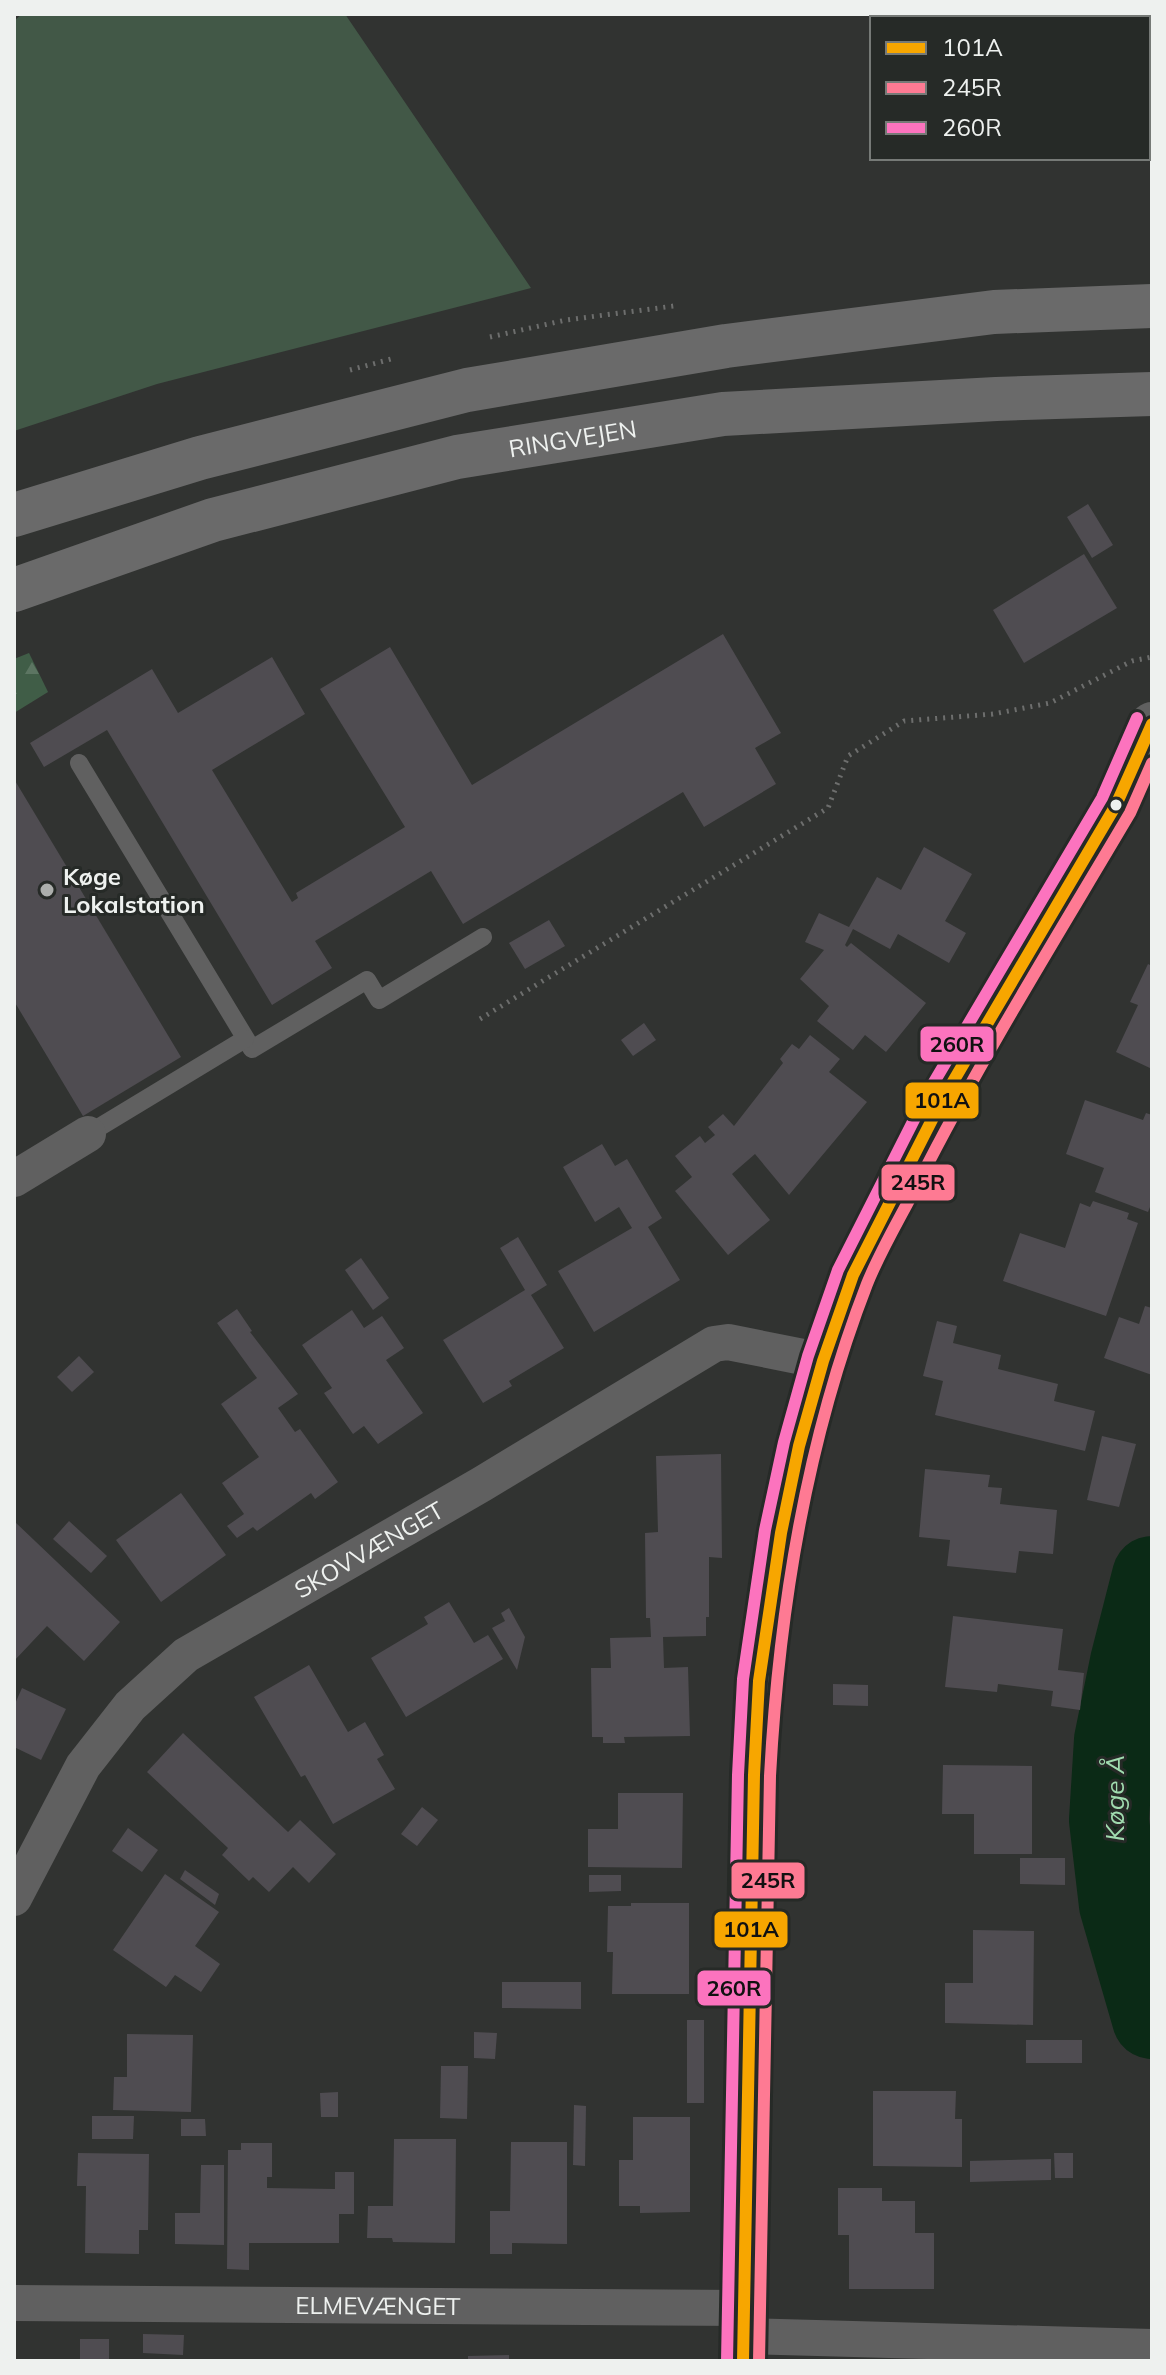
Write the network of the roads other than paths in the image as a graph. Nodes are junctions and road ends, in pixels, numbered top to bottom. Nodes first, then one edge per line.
1 (1152, 306) edge
2 (1152, 394) edge
3 (14, 515) edge
4 (14, 590) edge
5 (1152, 724) edge
6 (79, 763) dead end
7 (483, 937) dead end
8 (245, 1039) junction
9 (88, 1134) joint
10 (14, 1179) edge
11 (823, 1361) junction
12 (14, 1898) edge
13 (14, 2303) edge
14 (743, 2335) edge
15 (1148, 2351) edge

1 - 3 main road
2 - 4 main road, RINGVEJEN
5 - 11 street
6 - 8 lane
7 - 8 lane
8 - 9 lane
9 - 10 street
11 - 12 street, SKOVVÆNGET
11 - 14 street
13 - 14 street, ELMEVÆNGET
14 - 15 street, ELMEVÆNGET

